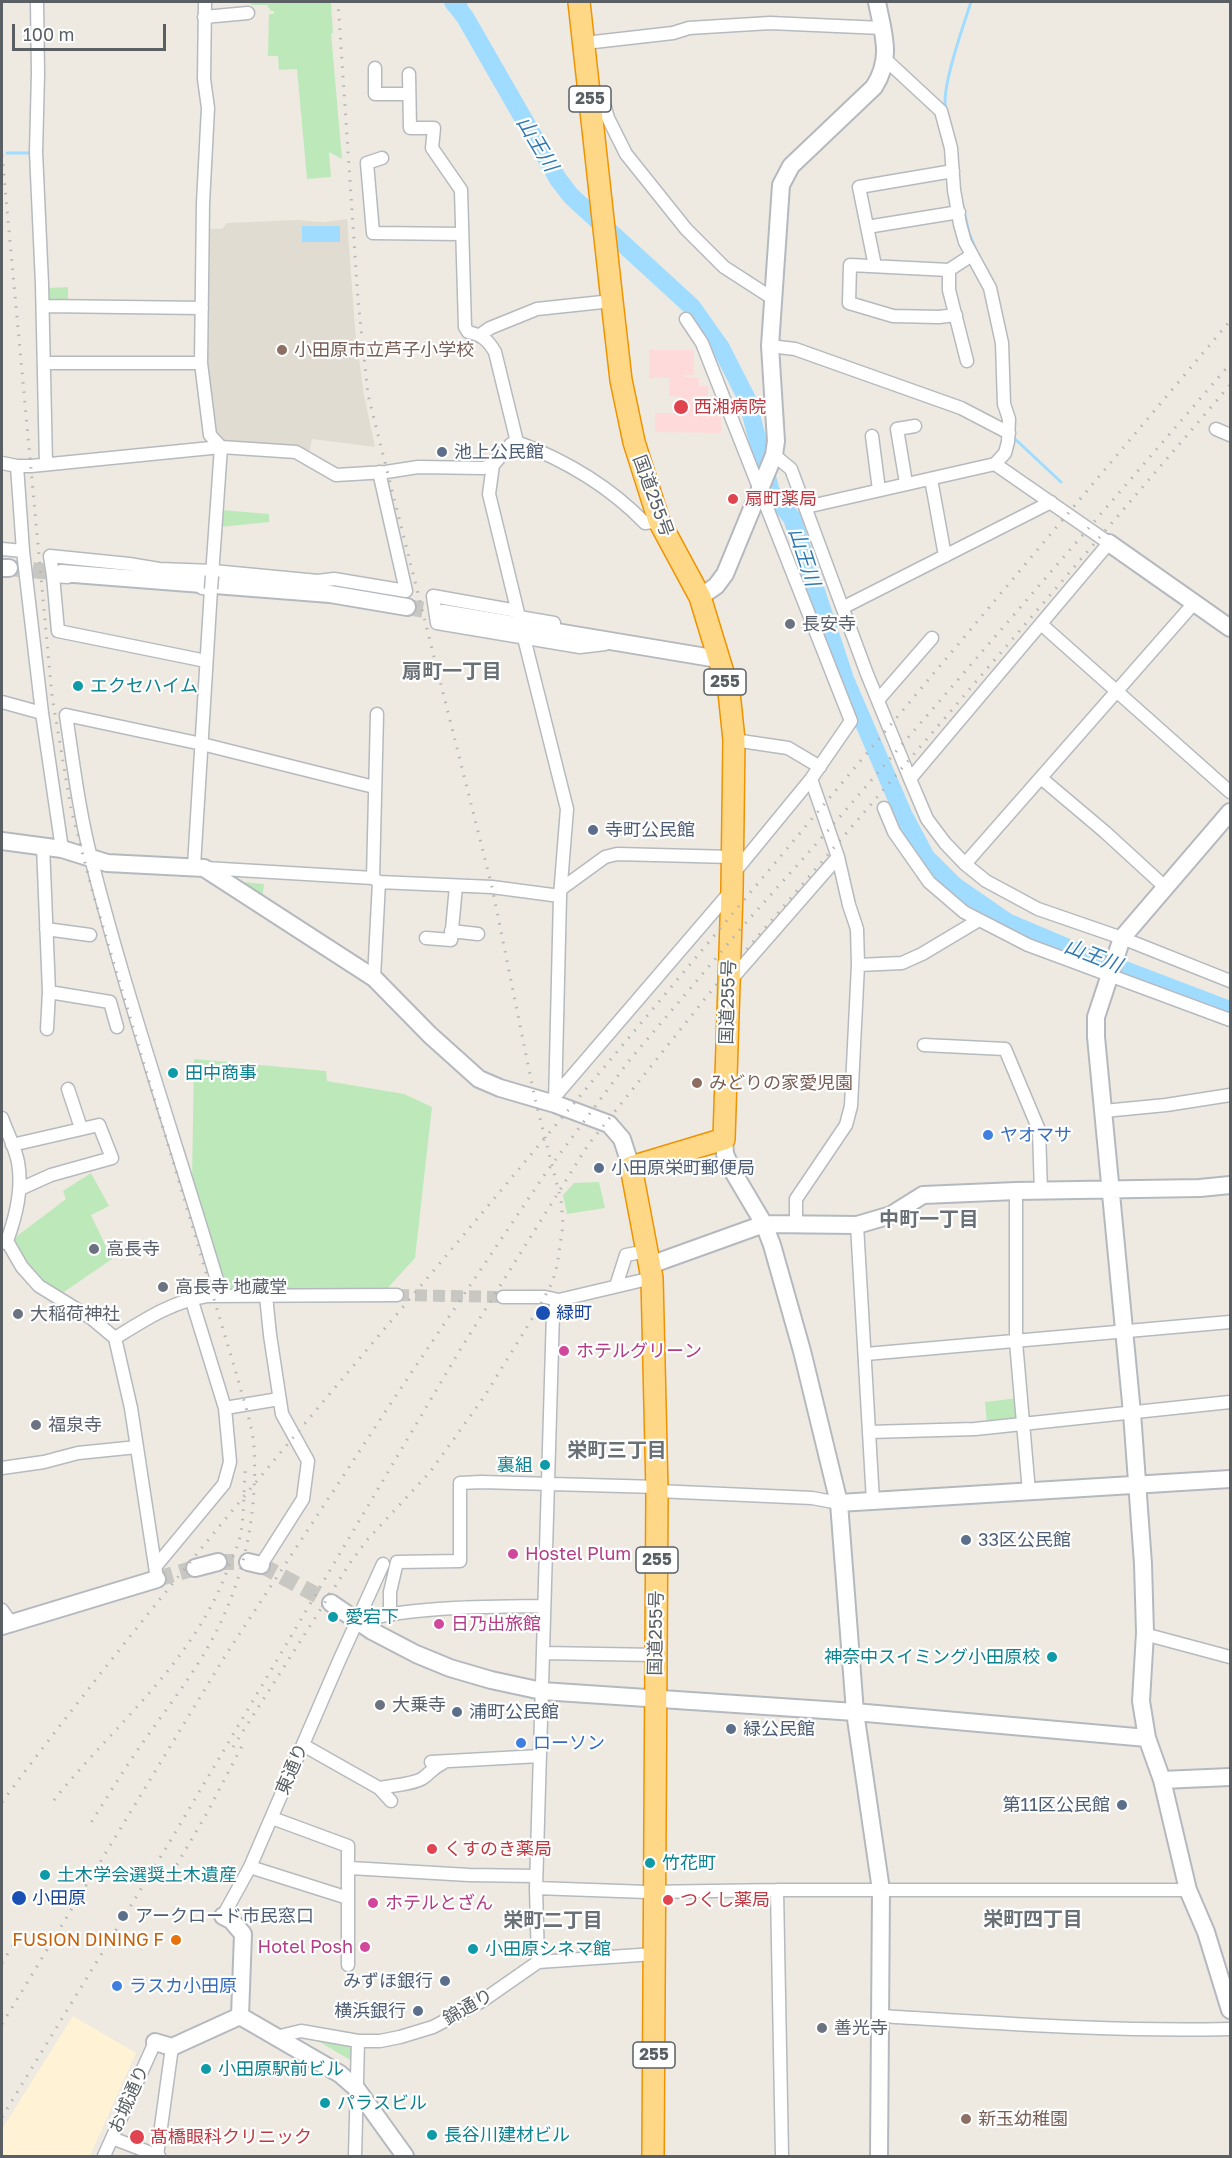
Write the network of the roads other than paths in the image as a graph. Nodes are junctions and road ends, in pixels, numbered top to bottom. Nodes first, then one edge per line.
1 (37, 2) edge
2 (205, 2) edge
3 (579, 2) edge
4 (878, 2) edge
5 (248, 13) dead end
6 (204, 17) junction
7 (882, 28) junction
8 (585, 43) junction
9 (886, 60) junction
10 (375, 68) dead end
11 (408, 74) dead end
12 (409, 94) junction
13 (590, 97) junction
14 (382, 158) dead end
15 (953, 171) junction
16 (959, 212) junction
17 (867, 227) junction
18 (462, 234) junction
19 (972, 255) junction
20 (875, 266) junction
21 (949, 270) junction
22 (772, 298) junction
23 (612, 301) junction
24 (43, 306) junction
25 (202, 308) junction
26 (956, 315) junction
27 (686, 319) dead end
28 (480, 334) junction
29 (770, 345) junction
30 (967, 361) dead end
31 (44, 363) junction
32 (201, 363) junction
33 (915, 426) dead end
34 (1216, 429) dead end
35 (1009, 433) junction
36 (1230, 435) edge
37 (872, 436) dead end
38 (517, 442) junction
39 (221, 447) junction
40 (775, 448) junction
41 (2, 463) edge
42 (46, 464) junction
43 (995, 464) junction
44 (494, 465) junction
45 (17, 466) junction
46 (379, 472) junction
47 (931, 478) junction
48 (906, 483) junction
49 (760, 490) junction
50 (879, 490) junction
51 (1051, 502) junction
52 (806, 507) junction
53 (659, 521) junction
54 (1109, 543) junction
55 (2, 549) edge
56 (22, 551) junction
57 (945, 556) junction
58 (4, 570) edge
59 (57, 574) junction
60 (25, 575) junction
61 (212, 579) junction
62 (700, 597) junction
63 (1195, 603) junction
64 (406, 607) tunnel mouth
65 (844, 607) junction
66 (517, 611) junction
67 (443, 613) tunnel mouth
68 (1041, 624) junction
69 (1230, 628) edge
70 (524, 638) junction
71 (932, 638) dead end
72 (615, 643) junction
73 (718, 659) junction
74 (206, 661) junction
75 (1117, 690) junction
76 (878, 700) junction
77 (2, 702) edge
78 (42, 712) junction
79 (377, 714) dead end
80 (734, 740) junction
81 (202, 744) junction
82 (820, 767) junction
83 (1041, 778) junction
84 (811, 779) junction
85 (910, 779) junction
86 (374, 787) junction
87 (1230, 792) edge
88 (884, 808) dead end
89 (1230, 812) edge
90 (2, 841) edge
91 (44, 846) junction
92 (62, 849) junction
93 (838, 857) junction
94 (91, 858) junction
95 (965, 864) junction
96 (199, 867) junction
97 (732, 874) junction
98 (376, 880) junction
99 (456, 886) junction
100 (1165, 887) junction
101 (561, 892) junction
102 (979, 920) junction
103 (46, 929) junction
104 (452, 931) junction
105 (478, 934) dead end
106 (90, 935) dead end
107 (426, 938) dead end
108 (1122, 938) junction
109 (858, 965) junction
110 (1109, 974) junction
111 (374, 978) junction
112 (1230, 981) edge
113 (729, 982) junction
114 (49, 992) junction
115 (1230, 1020) edge
116 (117, 1027) dead end
117 (47, 1029) dead end
118 (924, 1045) dead end
119 (68, 1089) dead end
120 (1230, 1095) edge
121 (556, 1099) junction
122 (1104, 1111) junction
123 (2, 1118) edge
124 (81, 1128) junction
125 (724, 1139) junction
126 (12, 1145) junction
127 (631, 1167) junction
128 (1230, 1185) edge
129 (20, 1189) junction
130 (1111, 1189) junction
131 (1016, 1191) junction
132 (1041, 1192) junction
133 (764, 1224) junction
134 (796, 1224) junction
135 (857, 1225) junction
136 (4, 1242) edge
137 (649, 1264) junction
138 (616, 1286) junction
139 (225, 1295) junction
140 (397, 1295) tunnel mouth
141 (266, 1296) junction
142 (503, 1297) tunnel mouth
143 (191, 1298) junction
144 (559, 1300) junction
145 (1230, 1322) edge
146 (1124, 1332) junction
147 (116, 1338) junction
148 (1016, 1342) junction
149 (866, 1354) junction
150 (279, 1399) junction
151 (1230, 1402) edge
152 (225, 1408) junction
153 (1132, 1413) junction
154 (1023, 1422) junction
155 (869, 1432) junction
156 (137, 1447) junction
157 (2, 1468) edge
158 (1230, 1479) edge
159 (547, 1483) junction
160 (1136, 1485) junction
161 (657, 1489) junction
162 (1029, 1492) junction
163 (873, 1501) junction
164 (839, 1503) junction
165 (218, 1562) tunnel mouth
166 (254, 1563) dead end
167 (383, 1564) dead end
168 (195, 1568) tunnel mouth
169 (156, 1572) junction
170 (331, 1603) tunnel mouth
171 (544, 1606) junction
172 (390, 1615) junction
173 (5, 1620) edge
174 (359, 1621) junction
175 (1144, 1634) junction
176 (543, 1653) junction
177 (656, 1655) junction
178 (1230, 1657) edge
179 (542, 1691) junction
180 (655, 1700) junction
181 (855, 1712) junction
182 (1148, 1738) junction
183 (303, 1745) junction
184 (540, 1756) junction
185 (446, 1761) junction
186 (431, 1762) dead end
187 (1230, 1777) edge
188 (1162, 1780) junction
189 (379, 1788) junction
190 (391, 1802) dead end
191 (272, 1818) junction
192 (250, 1867) junction
193 (350, 1868) junction
194 (536, 1882) junction
195 (777, 1890) junction
196 (881, 1890) junction
197 (1188, 1890) junction
198 (654, 1892) junction
199 (348, 1898) junction
200 (223, 1916) joint
201 (654, 1954) junction
202 (538, 1962) junction
203 (348, 1965) dead end
204 (1230, 2010) edge
205 (240, 2016) junction
206 (881, 2016) junction
207 (1230, 2029) edge
208 (276, 2037) junction
209 (358, 2041) junction
210 (164, 2044) junction
211 (356, 2088) junction
212 (112, 2138) junction
213 (158, 2156) edge
214 (104, 2157) edge
215 (355, 2157) edge
216 (405, 2157) edge
217 (653, 2157) edge
218 (782, 2157) edge
219 (879, 2157) edge

1 - 24 street
2 - 6 street
3 - 8 highway, 国道255号 / 255
4 - 7 street
5 - 6 street
6 - 25 street
7 - 8 street
7 - 9 street
8 - 13 highway, 国道255号 / 255
9 - 15 street
9 - 22 street
10 - 12 street
11 - 12 street
12 - 18 street
13 - 22 street
13 - 23 highway, 国道255号 / 255
14 - 18 street
15 - 16 street
15 - 17 street
16 - 17 street
16 - 19 street
17 - 20 street
18 - 28 street
19 - 21 street
19 - 35 street
20 - 21 street
20 - 26 street
21 - 26 street
22 - 29 street
23 - 28 street
23 - 53 highway, 国道255号 / 255
24 - 25 street
24 - 31 street
25 - 32 street
26 - 30 street
27 - 49 street
28 - 38 street
29 - 35 street
29 - 40 street
31 - 32 street
31 - 42 street
32 - 39 street
33 - 48 street
34 - 36 street
35 - 43 street
37 - 50 street
38 - 44 street
38 - 53 street
39 - 42 street
39 - 46 street
39 - 61 street
40 - 49 street
40 - 52 street
41 - 45 street
42 - 45 street
43 - 47 street
43 - 51 street
44 - 46 street
44 - 66 street
45 - 56 street
46 - 61 street
47 - 48 street
47 - 57 street
48 - 50 street
49 - 62 street
49 - 82 street
50 - 52 street
51 - 54 street
51 - 57 street
52 - 65 street
53 - 62 highway, 国道255号 / 255
54 - 63 street
54 - 68 street
55 - 56 street
56 - 60 street
57 - 65 street
58 - 60 street
59 - 61 street
59 - 61 street
59 - 64 street
59 - 74 street
60 - 78 street
61 - 74 street
62 - 73 highway, 国道255号 / 255
63 - 69 street
63 - 75 street
65 - 76 street
66 - 70 street
66 - 72 street
67 - 72 street
68 - 75 street
68 - 85 street
70 - 72 street
70 - 101 street
71 - 76 street
72 - 73 street
73 - 80 highway, 国道255号 / 255
74 - 81 street
75 - 83 street
75 - 87 street
76 - 85 street
77 - 78 street
78 - 92 street
79 - 86 street
80 - 82 street
80 - 97 highway, 国道255号 / 255
81 - 86 street
81 - 94 street
81 - 96 street
82 - 84 street
83 - 95 street
83 - 100 street
84 - 93 street
84 - 97 street
85 - 95 street
86 - 98 street
88 - 102 street
89 - 100 street
90 - 91 street
91 - 92 street
91 - 103 street
92 - 94 street
93 - 109 street
93 - 113 street
94 - 96 street
94 - 139 street
95 - 108 street
96 - 98 street
96 - 111 street
97 - 101 street
97 - 113 highway, 国道255号 / 255
97 - 121 street
98 - 99 street
98 - 111 street
99 - 101 street
99 - 104 street
100 - 108 street
101 - 121 street
102 - 109 street
102 - 110 street
103 - 106 street
103 - 114 street
104 - 105 street
104 - 107 street
108 - 110 street
108 - 112 street
109 - 134 street
110 - 115 street
110 - 122 street
111 - 121 street
113 - 125 highway, 国道255号 / 255
114 - 116 street
114 - 117 street
118 - 132 street
119 - 124 street
120 - 122 street
121 - 127 street
122 - 130 street
123 - 126 street
124 - 126 street
124 - 129 street
125 - 127 highway
125 - 133 street
126 - 129 street
127 - 137 highway, 国道255号 / 255
128 - 130 street
129 - 136 street
130 - 132 street
130 - 146 street
131 - 132 street
131 - 135 street
131 - 148 street
133 - 134 street
133 - 137 street
133 - 164 street
134 - 135 street
135 - 149 street
136 - 147 street
137 - 138 street
137 - 138 street
137 - 161 highway, 国道255号 / 255
138 - 144 street
139 - 141 street
139 - 143 street
140 - 141 street
141 - 150 street
142 - 144 street
143 - 147 street
143 - 152 street
144 - 159 street
145 - 146 street
146 - 148 street
146 - 153 street
147 - 156 street
148 - 149 street
148 - 154 street
149 - 155 street
150 - 152 street
150 - 166 street
151 - 153 street
152 - 169 street
153 - 154 street
153 - 160 street
154 - 155 street
154 - 162 street
155 - 163 street
156 - 157 street
156 - 169 street
158 - 160 street
159 - 161 street
159 - 171 street
159 - 172 street
160 - 162 street
160 - 175 street
161 - 164 street
161 - 177 highway, 国道255号 / 255
162 - 163 street
163 - 164 street
164 - 181 street
165 - 168 street
167 - 174 street, 東通り
169 - 173 street
170 - 174 street
171 - 172 street
171 - 176 street
172 - 174 street
174 - 179 street
174 - 183 street, 東通り
175 - 178 street
175 - 182 street
176 - 177 street
176 - 179 street
177 - 180 highway, 国道255号 / 255
179 - 180 street
179 - 184 street
180 - 181 street
180 - 198 highway, 国道255号 / 255
181 - 182 street
181 - 196 street
182 - 188 street
183 - 189 street
183 - 191 street, 東通り
184 - 185 street
184 - 194 street
185 - 186 street
185 - 189 street
187 - 188 street
188 - 197 street
189 - 190 street
191 - 192 street, 東通り
191 - 193 street
192 - 199 street
192 - 200 street, 東通り
193 - 194 street
193 - 199 street
194 - 198 street
194 - 202 street
195 - 196 street
195 - 198 street
195 - 218 street
196 - 197 street
196 - 206 street
197 - 204 street
198 - 201 highway, 国道255号 / 255
199 - 203 street
200 - 205 street
201 - 202 street
201 - 217 highway, 255
202 - 209 street, 錦通り
205 - 208 street
205 - 210 street
206 - 207 street
206 - 219 street
208 - 209 street, 錦通り
208 - 211 street
209 - 211 street
210 - 212 street, お城通り
210 - 213 street
211 - 215 street
211 - 216 street
212 - 213 street
212 - 214 street, お城通り

